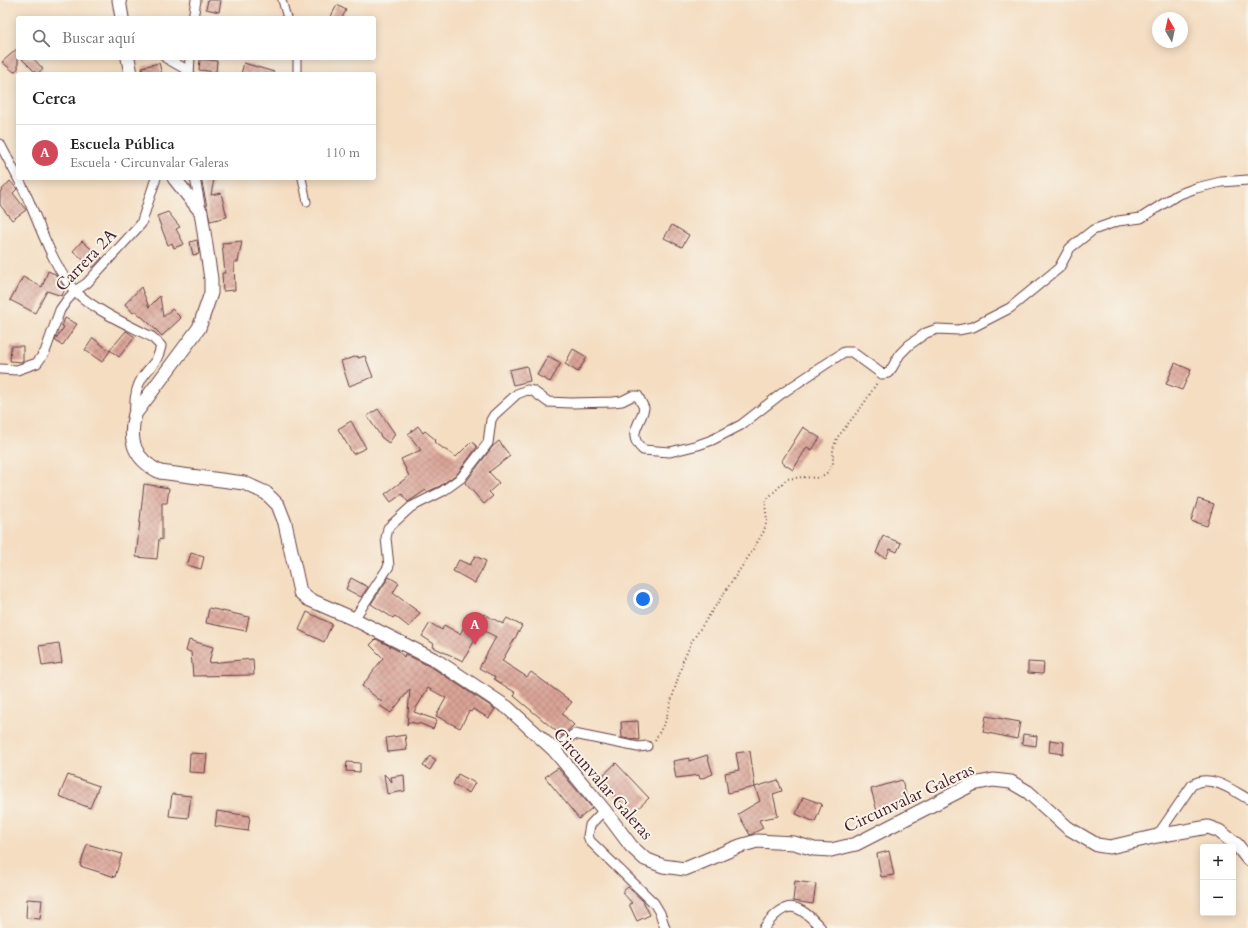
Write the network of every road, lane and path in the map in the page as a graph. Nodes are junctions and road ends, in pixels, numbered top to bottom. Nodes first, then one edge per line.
1 (119, 0) edge
2 (196, 0) edge
3 (282, 0) edge
4 (122, 16) edge
5 (193, 16) edge
6 (286, 16) edge
7 (128, 60) edge
8 (169, 60) edge
9 (190, 60) edge
10 (297, 60) edge
11 (131, 72) edge
12 (189, 72) edge
13 (191, 72) edge
14 (297, 72) edge
15 (0, 144) edge
16 (16, 174) edge
17 (19, 180) edge
18 (155, 180) edge
19 (176, 180) edge
20 (195, 180) edge
21 (302, 180) edge
22 (1248, 180) edge
23 (308, 202) dead end
24 (201, 212) junction
25 (75, 291) junction
26 (0, 369) edge
27 (882, 374) junction
28 (134, 414) junction
29 (354, 619) junction
30 (647, 746) joint
31 (554, 750) junction
32 (1248, 799) edge
33 (604, 810) junction
34 (1157, 836) junction
35 (1248, 859) edge
36 (665, 928) edge
37 (764, 928) edge
38 (821, 928) edge

1 - 4 main road
2 - 5 street
3 - 6 street
7 - 11 main road
8 - 12 street
9 - 13 street
10 - 14 street
15 - 16 street
17 - 25 street
18 - 25 street, Carrera 2A
19 - 24 main road
20 - 24 street
21 - 23 street
22 - 27 street
24 - 28 main road
25 - 26 street, Carrera 2A
25 - 28 street
27 - 29 street
27 - 30 path
28 - 29 main road, Circunvalar Galeras
29 - 31 main road, Circunvalar Galeras
30 - 31 street
31 - 33 main road, Circunvalar Galeras
32 - 34 street
33 - 34 main road, Circunvalar Galeras
33 - 36 street
34 - 35 main road, Circunvalar Galeras
37 - 38 street

